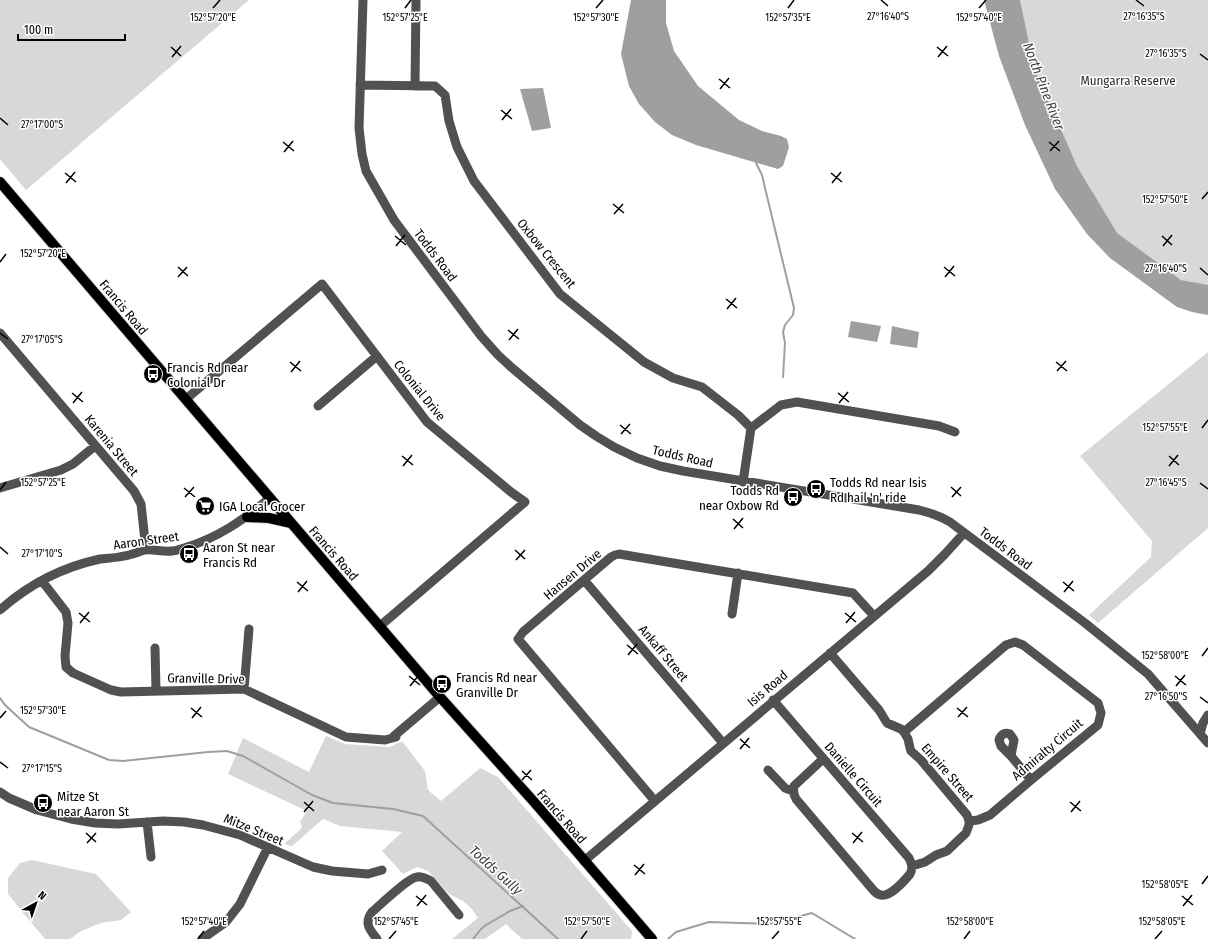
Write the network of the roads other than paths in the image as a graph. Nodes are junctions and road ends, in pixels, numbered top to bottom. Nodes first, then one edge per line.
1 (363, 0) edge
2 (416, 0) edge
3 (360, 85) junction
4 (415, 86) junction
5 (0, 182) edge
6 (0, 333) edge
7 (377, 356) junction
8 (186, 399) junction
9 (318, 406) dead end
10 (751, 428) junction
11 (955, 432) dead end
12 (95, 446) junction
13 (743, 482) junction
14 (0, 488) edge
15 (270, 498) junction
16 (247, 517) junction
17 (291, 523) junction
18 (964, 533) junction
19 (146, 550) junction
20 (738, 573) junction
21 (584, 580) junction
22 (42, 581) junction
23 (0, 610) edge
24 (732, 614) dead end
25 (874, 616) junction
26 (380, 626) junction
27 (249, 629) dead end
28 (155, 648) dead end
29 (830, 652) junction
30 (244, 689) junction
31 (156, 690) junction
32 (440, 697) junction
33 (773, 700) junction
34 (1208, 715) edge
35 (1188, 720) junction
36 (904, 732) junction
37 (1200, 734) junction
38 (723, 743) junction
39 (1208, 743) edge
40 (1011, 756) dead end
41 (823, 759) junction
42 (768, 770) dead end
43 (1031, 780) junction
44 (793, 791) junction
45 (0, 792) edge
46 (654, 800) junction
47 (969, 821) junction
48 (147, 822) junction
49 (268, 847) junction
50 (152, 857) dead end
51 (584, 861) junction
52 (912, 866) junction
53 (382, 870) dead end
54 (459, 915) dead end
55 (202, 939) edge
56 (377, 939) edge
57 (652, 939) edge

1 - 3 street, Todds Road
2 - 4 street
3 - 4 street, Oxbow Crescent
3 - 13 street, Todds Road
4 - 10 street, Oxbow Crescent
5 - 8 main road, Francis Road
6 - 12 street, Karenia Street
7 - 8 street, Colonial Drive
7 - 9 street
7 - 26 street, Colonial Drive
8 - 15 main road, Francis Road
10 - 11 street
10 - 13 street
12 - 14 street
12 - 19 street, Karenia Street
13 - 18 street, Todds Road
15 - 16 street, Aaron Street
15 - 17 main road, Francis Road
16 - 17 main road
16 - 19 street, Aaron Street
17 - 26 main road, Francis Road
18 - 25 street, Isis Road
18 - 35 street, Todds Road
19 - 22 street, Aaron Street
20 - 21 street, Hansen Drive
20 - 24 street
20 - 25 street, Hansen Drive
21 - 38 street, Ankaff Street
21 - 46 street, Hansen Drive
22 - 23 street, Aaron Street
22 - 31 street, Granville Drive
25 - 29 street, Isis Road
26 - 32 main road, Francis Road
27 - 30 street
28 - 31 street
29 - 33 street, Isis Road
29 - 36 street
30 - 31 street, Granville Drive
30 - 32 street, Granville Drive
32 - 51 main road, Francis Road
33 - 38 street, Isis Road
33 - 41 street, Danielle Circuit
34 - 35 street
34 - 37 street
35 - 37 street, Todds Road
36 - 43 street, Admiralty Circuit
36 - 47 street, Empire Street
37 - 39 street, Todds Road
38 - 46 street, Isis Road
40 - 43 street
41 - 44 street
41 - 52 street, Danielle Circuit
42 - 44 street
43 - 47 street, Admiralty Circuit
44 - 52 street
45 - 48 street, Mitze Street
46 - 51 street, Isis Road
47 - 52 street
48 - 49 street, Mitze Street
48 - 50 street
49 - 53 street, Mitze Street
49 - 55 street
51 - 57 main road, Francis Road
54 - 56 street

